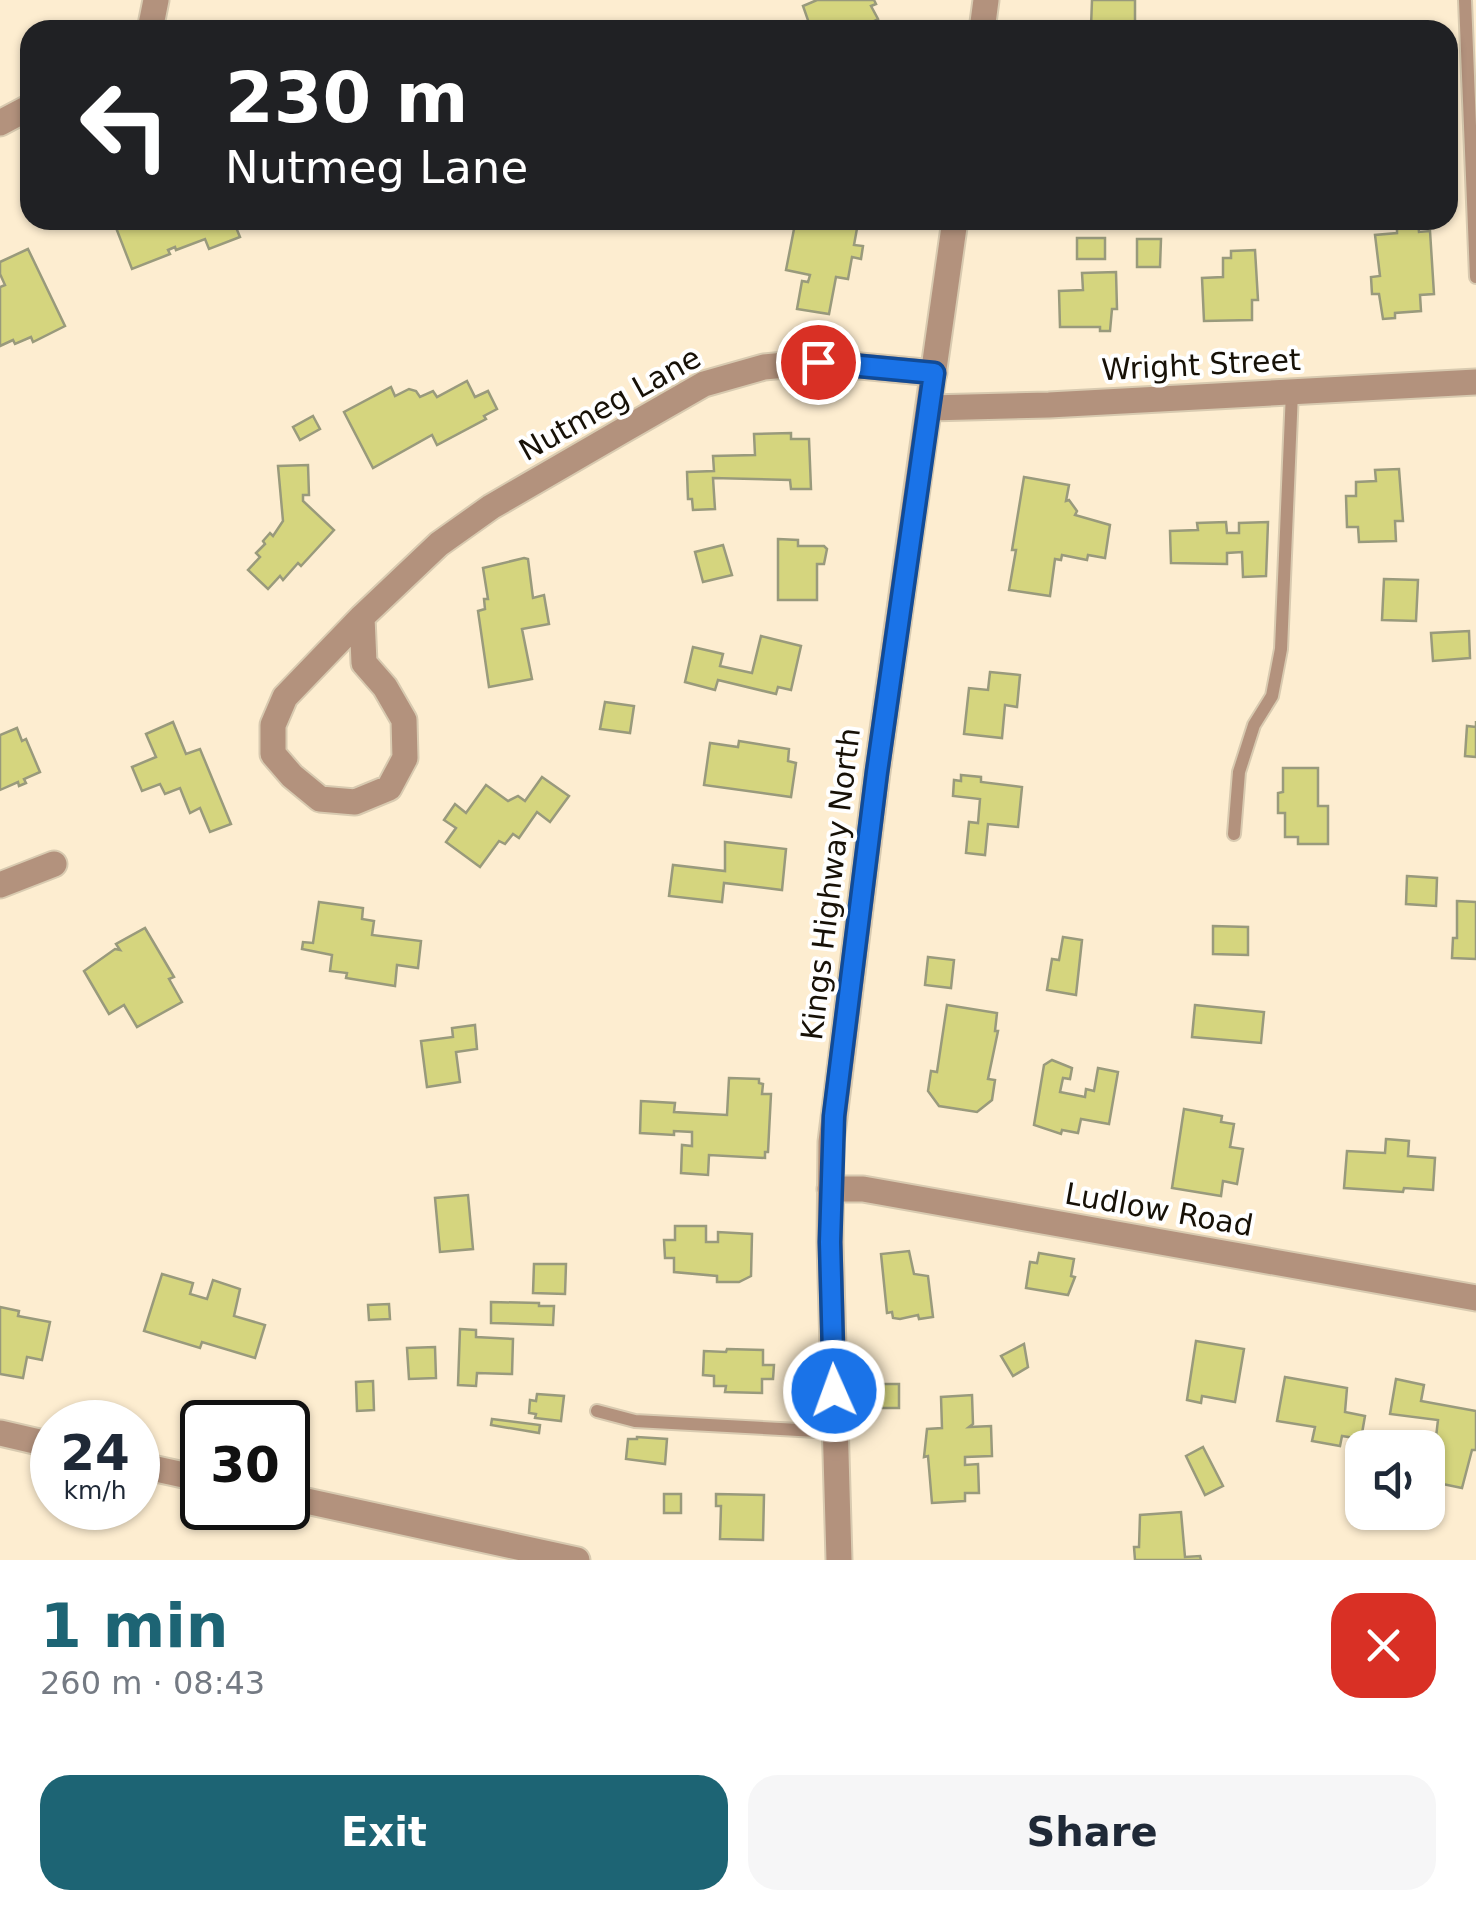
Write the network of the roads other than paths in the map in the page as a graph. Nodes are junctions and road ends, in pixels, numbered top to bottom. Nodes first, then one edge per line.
1 (1465, 0) edge
2 (954, 230) edge
3 (1476, 277) edge
4 (934, 373) junction
5 (1476, 382) edge
6 (1292, 392) junction
7 (930, 408) junction
8 (362, 617) junction
9 (1234, 834) dead end
10 (54, 864) dead end
11 (0, 884) edge
12 (830, 1189) junction
13 (1476, 1298) edge
14 (597, 1411) dead end
15 (836, 1432) junction
16 (0, 1433) edge
17 (30, 1440) edge
18 (310, 1502) edge
19 (577, 1560) edge
20 (839, 1560) edge

1 - 3 lane
2 - 4 street, Kings Highway North
4 - 7 street, Kings Highway North
4 - 8 street, Nutmeg Lane
5 - 6 street, Wright Street
6 - 7 street, Wright Street
6 - 9 lane
7 - 12 street, Kings Highway North
8 - 8 street, Nutmeg Lane
10 - 11 street
12 - 13 street, Ludlow Road
12 - 15 street, Kings Highway North
14 - 15 lane
15 - 20 street, Kings Highway North
16 - 17 street
18 - 19 street

